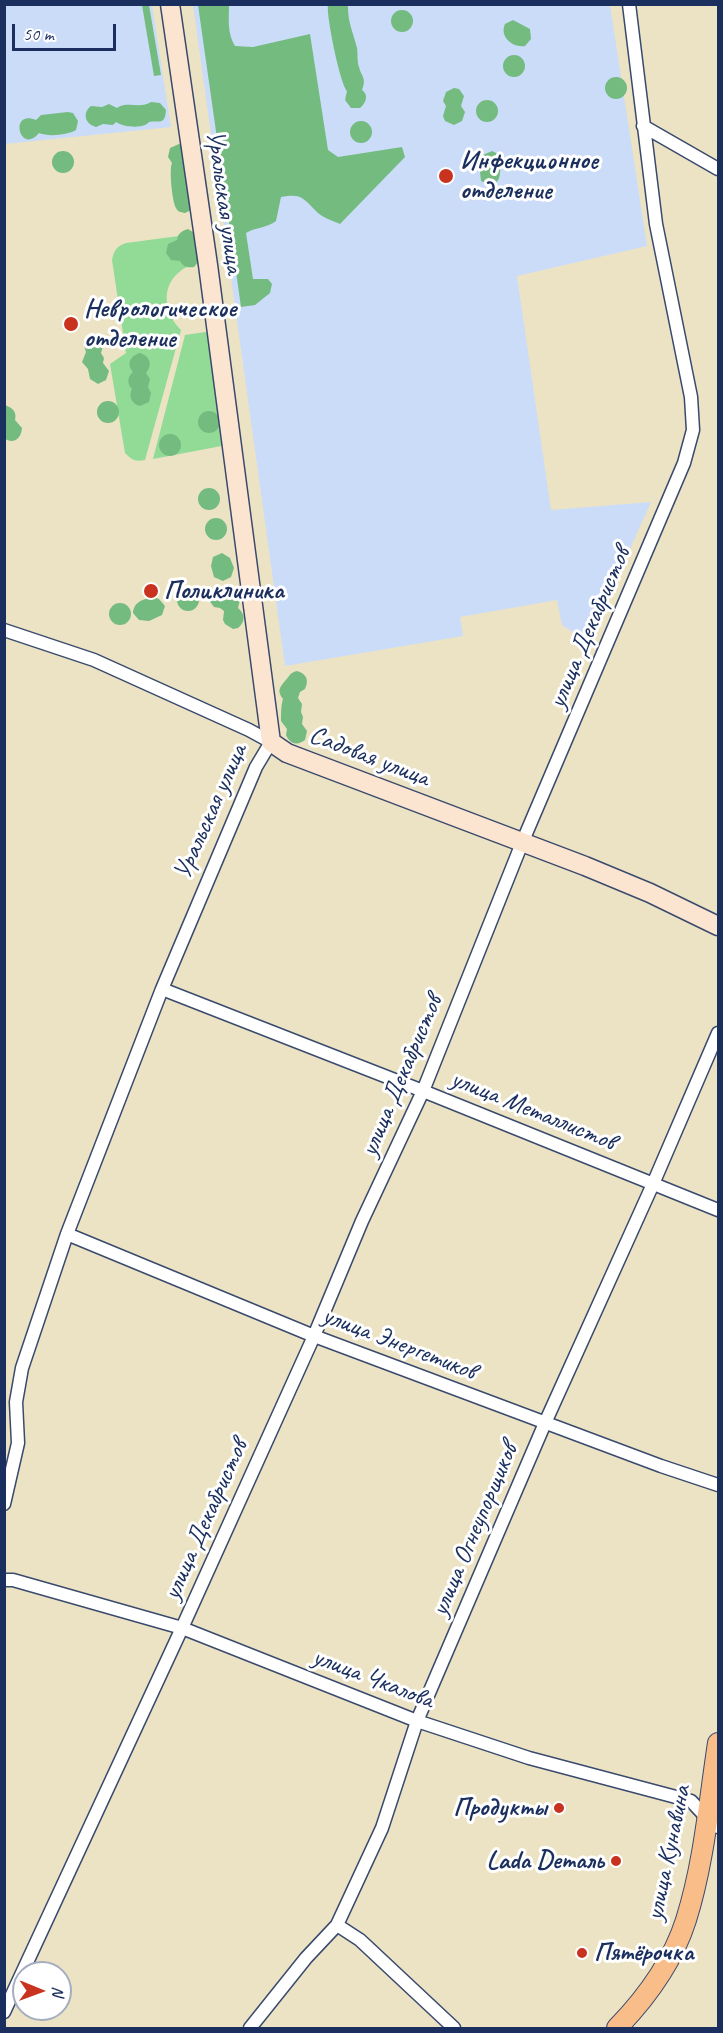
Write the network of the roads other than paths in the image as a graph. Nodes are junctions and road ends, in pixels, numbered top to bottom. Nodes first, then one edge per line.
1 (170, 4) edge
2 (629, 4) edge
3 (643, 126) junction
4 (718, 169) edge
5 (4, 630) edge
6 (271, 742) junction
7 (522, 843) junction
8 (718, 926) edge
9 (162, 989) junction
10 (718, 1033) edge
11 (423, 1091) junction
12 (653, 1184) junction
13 (718, 1210) edge
14 (67, 1234) junction
15 (314, 1336) junction
16 (545, 1423) junction
17 (718, 1485) edge
18 (4, 1504) edge
19 (4, 1580) edge
20 (182, 1628) junction
21 (417, 1721) junction
22 (718, 1743) edge
23 (712, 1822) edge
24 (337, 1925) junction
25 (4, 2012) edge
26 (250, 2028) edge
27 (454, 2028) edge
28 (617, 2028) edge

1 - 6 street, Уральская улица
2 - 3 street, улица Декабристов
3 - 4 street
3 - 7 street, улица Декабристов
5 - 6 street, Садовая улица
6 - 7 street, Садовая улица
6 - 9 street, Уральская улица
7 - 8 street, Садовая улица
7 - 11 street, улица Декабристов
9 - 11 street, улица Металлистов
9 - 14 street, Уральская улица
10 - 12 street, улица Огнеупорщиков
11 - 12 street, улица Металлистов
11 - 15 street, улица Декабристов
12 - 13 street, улица Металлистов
12 - 16 street, улица Огнеупорщиков
14 - 15 street, улица Энергетиков
14 - 18 street, Уральская улица
15 - 16 street, улица Энергетиков
15 - 20 street, улица Декабристов
16 - 17 street, улица Энергетиков
16 - 21 street, улица Огнеупорщиков
19 - 20 street, улица Чкалова
20 - 21 street, улица Чкалова
20 - 25 street, улица Декабристов
21 - 23 street, улица Чкалова
21 - 24 street, улица Огнеупорщиков
22 - 23 main road, улица Кунавина
23 - 28 main road, улица Кунавина
24 - 26 street, улица Огнеупорщиков
24 - 27 street

